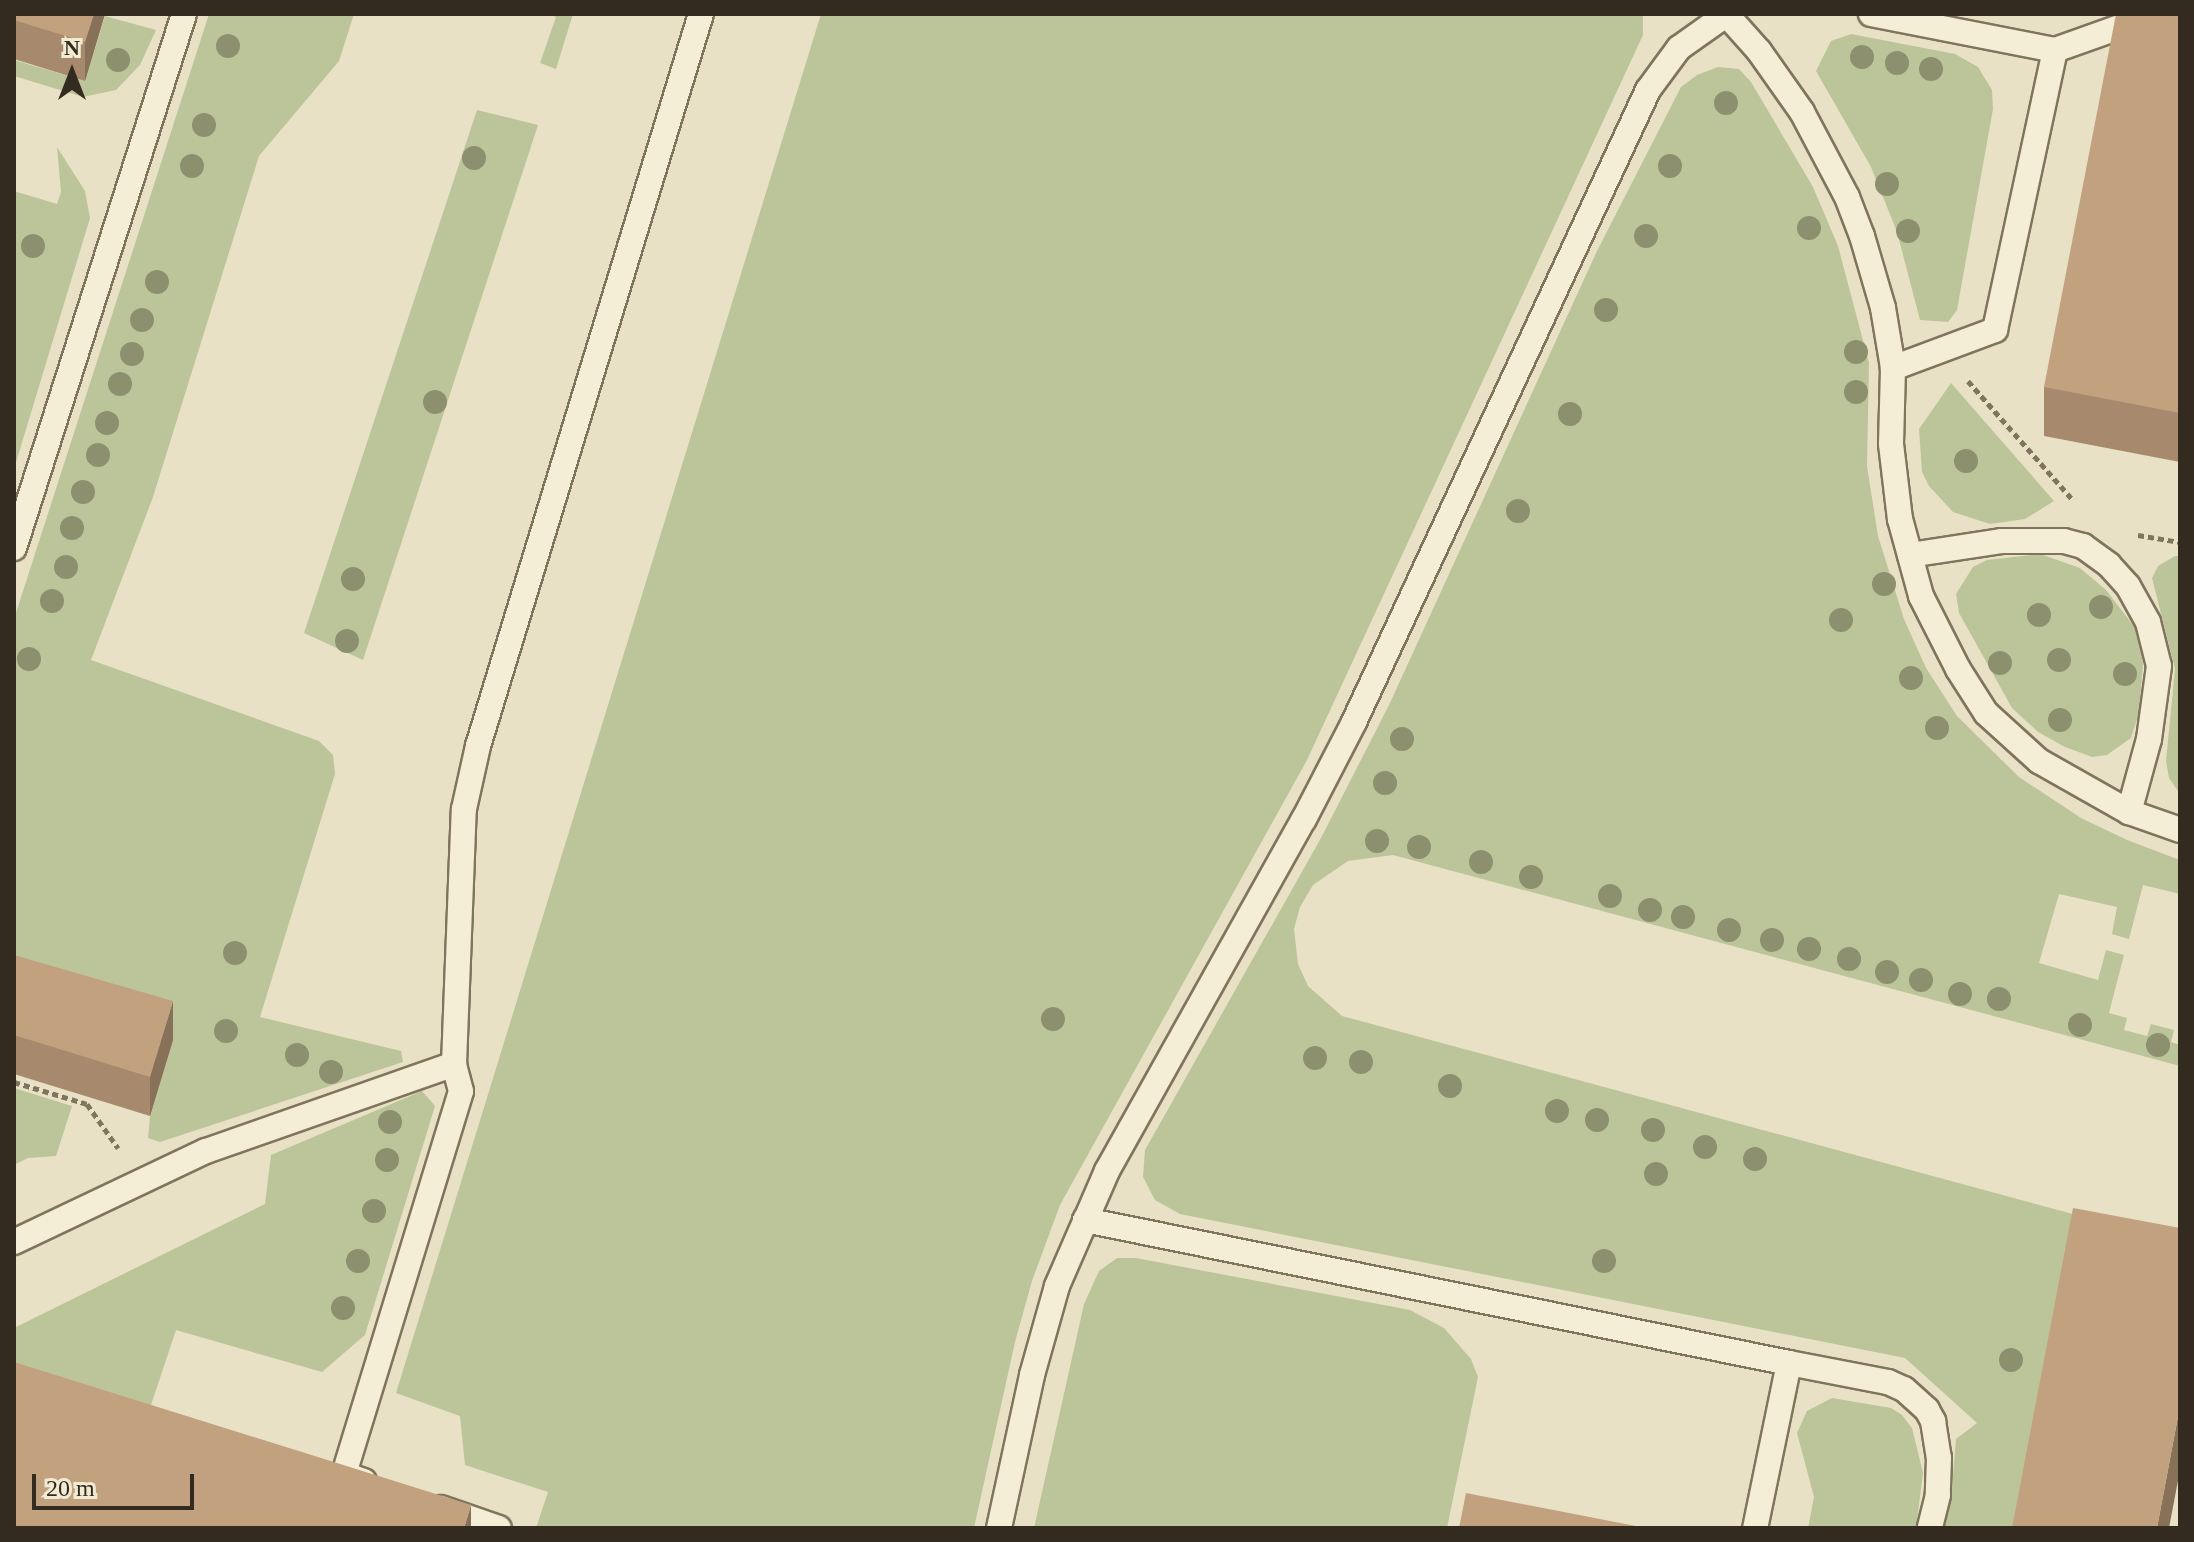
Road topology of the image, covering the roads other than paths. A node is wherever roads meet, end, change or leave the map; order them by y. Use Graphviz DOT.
graph roads {
  1 [pos="184,14"];
  2 [pos="701,14"];
  3 [pos="1726,14"];
  4 [pos="1871,14"];
  5 [pos="2156,14"];
  6 [pos="2055,50"];
  7 [pos="1893,368"];
  8 [pos="14,548"];
  9 [pos="1910,555"];
  10 [pos="2129,812"];
  11 [pos="2180,830"];
  12 [pos="454,1064"];
  13 [pos="1085,1220"];
  14 [pos="14,1242"];
  15 [pos="1789,1363"];
  16 [pos="386,1489"];
  17 [pos="414,1499"];
  18 [pos="499,1528"];
  19 [pos="999,1528"];
  20 [pos="1755,1528"];
  21 [pos="1930,1528"];
  1 -- 8 [label="lane"];
  2 -- 12 [label="lane"];
  3 -- 7 [label="lane"];
  3 -- 13 [label="lane"];
  4 -- 6 [label="lane"];
  5 -- 6 [label="lane"];
  6 -- 7 [label="lane"];
  7 -- 9 [label="lane"];
  9 -- 10 [label="lane"];
  9 -- 10 [label="lane"];
  10 -- 11 [label="lane"];
  12 -- 14 [label="lane"];
  12 -- 16 [label="lane"];
  13 -- 15 [label="lane"];
  13 -- 19 [label="lane"];
  15 -- 20 [label="lane"];
  15 -- 21 [label="lane"];
  17 -- 18 [label="lane"];
}
